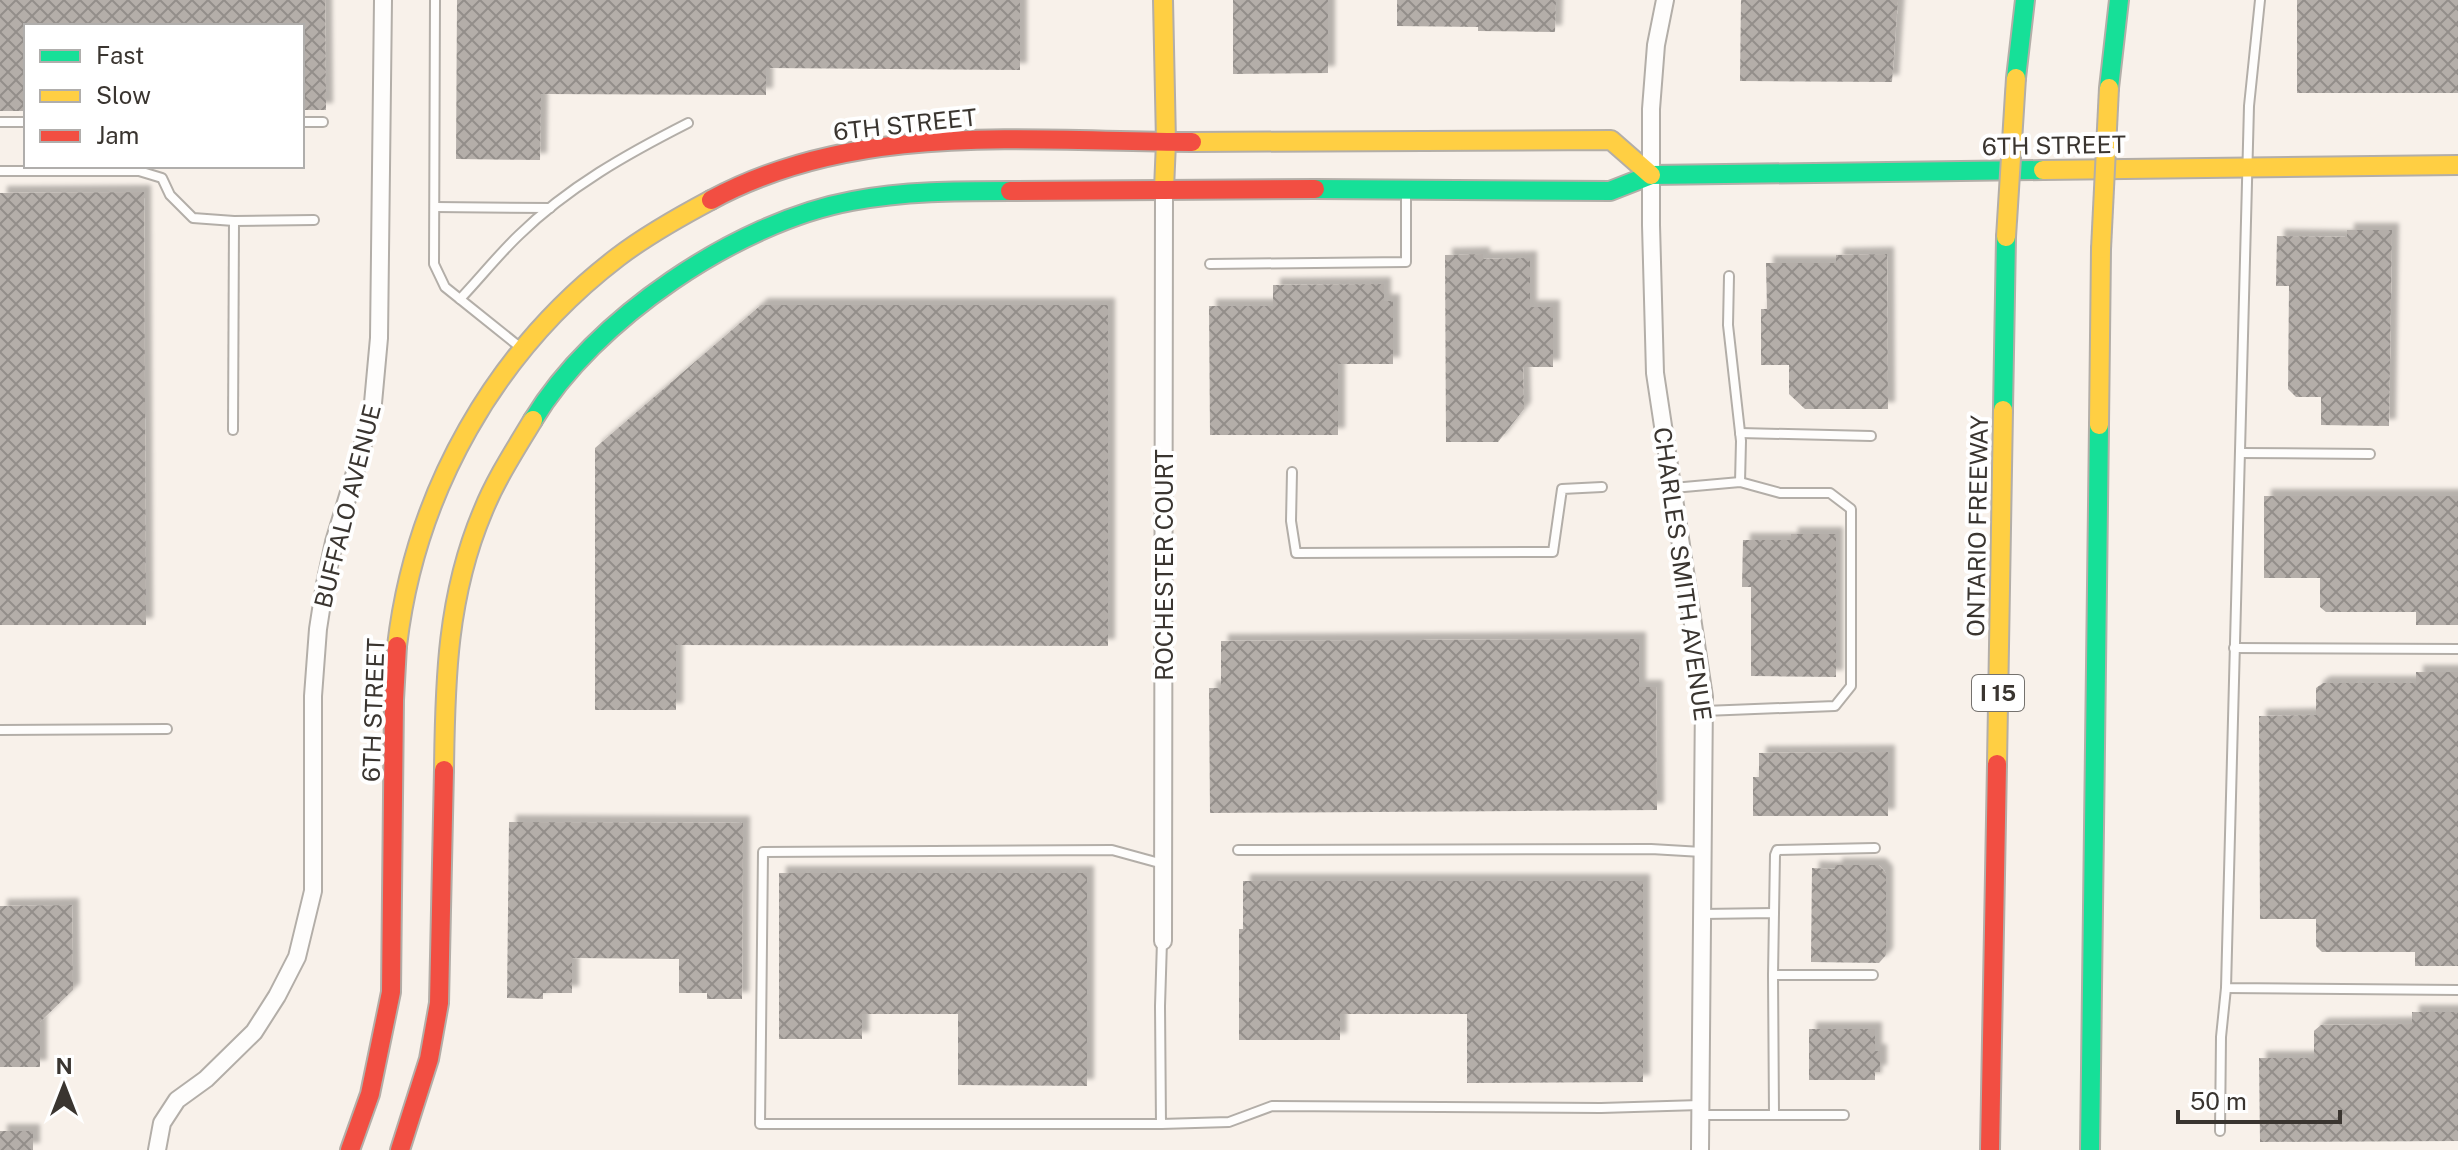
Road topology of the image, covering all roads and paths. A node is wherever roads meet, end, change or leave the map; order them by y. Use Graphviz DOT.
graph roads {
  1 [pos="383,0"];
  2 [pos="435,0"];
  3 [pos="1163,0"];
  4 [pos="1665,0"];
  5 [pos="2025,0"];
  6 [pos="2119,0"];
  7 [pos="2260,0"];
  8 [pos="0,122"];
  9 [pos="24,122"];
  10 [pos="304,122"];
  11 [pos="323,122"];
  12 [pos="688,123"];
  13 [pos="1166,142"];
  14 [pos="2458,165"];
  15 [pos="2248,167"];
  16 [pos="0,171"];
  17 [pos="1651,175"];
  18 [pos="1164,189"];
  19 [pos="1406,189"];
  20 [pos="435,207"];
  21 [pos="550,208"];
  22 [pos="314,220"];
  23 [pos="234,221"];
  24 [pos="1210,264"];
  25 [pos="1729,276"];
  26 [pos="460,299"];
  27 [pos="522,349"];
  28 [pos="233,430"];
  29 [pos="1740,433"];
  30 [pos="1871,436"];
  31 [pos="2240,453"];
  32 [pos="2370,454"];
  33 [pos="1292,472"];
  34 [pos="1740,482"];
  35 [pos="1602,487"];
  36 [pos="1672,488"];
  37 [pos="2234,648"];
  38 [pos="2458,649"];
  39 [pos="1704,711"];
  40 [pos="167,729"];
  41 [pos="0,730"];
  42 [pos="1875,848"];
  43 [pos="1238,850"];
  44 [pos="1703,852"];
  45 [pos="1163,864"];
  46 [pos="1774,913"];
  47 [pos="1702,914"];
  48 [pos="1163,941"];
  49 [pos="1773,975"];
  50 [pos="1873,975"];
  51 [pos="2226,988"];
  52 [pos="2458,990"];
  53 [pos="1700,1110"];
  54 [pos="1774,1114"];
  55 [pos="1844,1115"];
  56 [pos="1161,1124"];
  57 [pos="2220,1131"];
  58 [pos="157,1150"];
  59 [pos="350,1150"];
  60 [pos="400,1150"];
  61 [pos="1700,1150"];
  62 [pos="1990,1150"];
  63 [pos="2090,1150"];
  1 -- 58 [label="street, BUFFALO AVENUE"];
  2 -- 20 [label="lane"];
  3 -- 13 [label="main road"];
  4 -- 17 [label="street, CHARLES SMITH AVENUE"];
  5 -- 62 [label="main road, ONTARIO FREEWAY / I 15, bridge"];
  6 -- 63 [label="main road, bridge"];
  7 -- 15 [label="lane"];
  8 -- 9 [label="lane"];
  10 -- 11 [label="lane"];
  12 -- 21 [label="lane"];
  13 -- 17 [label="main road, 6TH STREET"];
  13 -- 18 [label="main road"];
  13 -- 27 [label="main road, 6TH STREET"];
  14 -- 15 [label="main road, 6TH STREET"];
  15 -- 17 [label="main road, 6TH STREET"];
  15 -- 31 [label="lane"];
  16 -- 23 [label="lane"];
  17 -- 19 [label="main road, 6TH STREET"];
  17 -- 36 [label="street, CHARLES SMITH AVENUE"];
  18 -- 19 [label="main road, 6TH STREET"];
  18 -- 45 [label="street, ROCHESTER COURT"];
  18 -- 60 [label="main road, 6TH STREET"];
  19 -- 24 [label="lane"];
  20 -- 21 [label="lane"];
  20 -- 26 [label="lane"];
  21 -- 26 [label="lane"];
  22 -- 23 [label="lane"];
  23 -- 28 [label="lane"];
  25 -- 29 [label="lane"];
  26 -- 27 [label="lane"];
  27 -- 59 [label="main road, 6TH STREET"];
  29 -- 30 [label="lane"];
  29 -- 34 [label="lane"];
  31 -- 32 [label="lane"];
  31 -- 37 [label="lane"];
  33 -- 35 [label="lane"];
  34 -- 36 [label="lane"];
  34 -- 39 [label="lane"];
  36 -- 39 [label="street, CHARLES SMITH AVENUE"];
  37 -- 38 [label="lane"];
  37 -- 51 [label="lane"];
  39 -- 44 [label="street, CHARLES SMITH AVENUE"];
  40 -- 41 [label="lane"];
  42 -- 46 [label="lane"];
  43 -- 44 [label="lane"];
  44 -- 47 [label="street, CHARLES SMITH AVENUE"];
  45 -- 48 [label="street, ROCHESTER COURT"];
  45 -- 56 [label="lane"];
  46 -- 47 [label="lane"];
  46 -- 49 [label="lane"];
  47 -- 53 [label="street, CHARLES SMITH AVENUE"];
  48 -- 56 [label="lane"];
  49 -- 50 [label="lane"];
  49 -- 54 [label="lane"];
  51 -- 52 [label="lane"];
  51 -- 57 [label="lane"];
  53 -- 54 [label="lane"];
  53 -- 56 [label="lane"];
  53 -- 61 [label="street, CHARLES SMITH AVENUE"];
  54 -- 55 [label="lane"];
}
